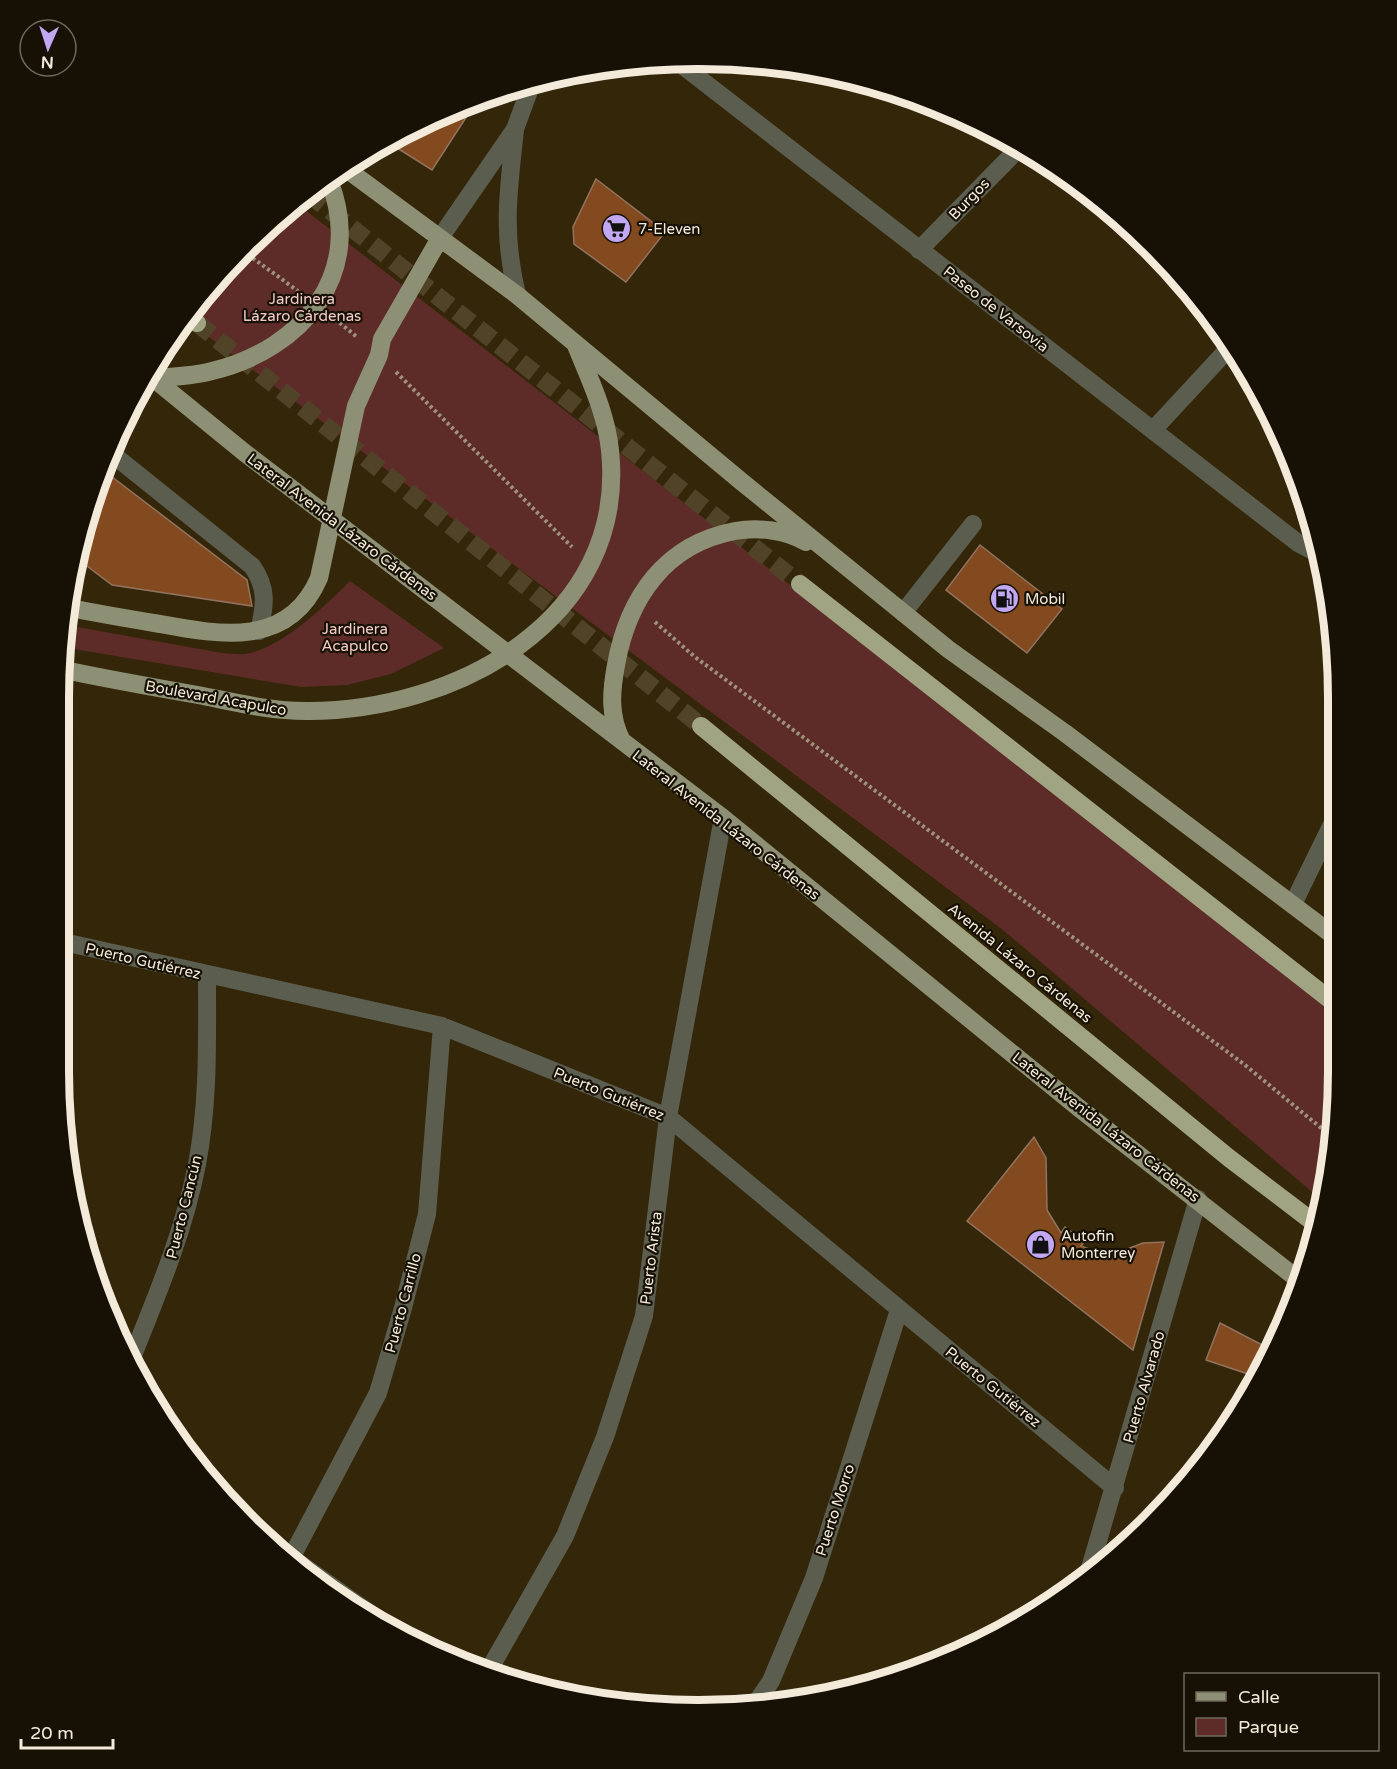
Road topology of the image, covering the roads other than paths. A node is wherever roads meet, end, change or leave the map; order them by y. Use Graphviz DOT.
graph roads {
  1 [pos="687,69"];
  2 [pos="529,92"];
  3 [pos="515,129"];
  4 [pos="1014,153"];
  5 [pos="352,173"];
  6 [pos="331,188"];
  7 [pos="440,238"];
  8 [pos="919,250"];
  9 [pos="517,295"];
  10 [pos="574,341"];
  11 [pos="1224,353"];
  12 [pos="158,376"];
  13 [pos="155,380"];
  14 [pos="1153,430"];
  15 [pos="117,458"];
  16 [pos="333,518"];
  17 [pos="973,524"];
  18 [pos="1310,549"];
  19 [pos="831,556"];
  20 [pos="800,584"];
  21 [pos="75,609"];
  22 [pos="903,613"];
  23 [pos="259,631"];
  24 [pos="507,653"];
  25 [pos="70,671"];
  26 [pos="701,726"];
  27 [pos="624,745"];
  28 [pos="723,818"];
  29 [pos="1328,832"];
  30 [pos="1293,904"];
  31 [pos="1328,931"];
  32 [pos="69,943"];
  33 [pos="207,975"];
  34 [pos="1328,998"];
  35 [pos="442,1026"];
  36 [pos="668,1117"];
  37 [pos="1198,1199"];
  38 [pos="1310,1220"];
  39 [pos="1294,1276"];
  40 [pos="899,1310"];
  41 [pos="135,1350"];
  42 [pos="1115,1488"];
  43 [pos="294,1553"];
  44 [pos="1092,1562"];
  45 [pos="492,1665"];
  46 [pos="760,1697"];
  1 -- 8 [label="street, Paseo de Varsovia"];
  2 -- 3 [label="street"];
  3 -- 7 [label="street"];
  3 -- 9 [label="street"];
  4 -- 8 [label="street, Burgos"];
  5 -- 7 [label="main road"];
  6 -- 12 [label="main road"];
  7 -- 9 [label="main road"];
  7 -- 16 [label="main road"];
  8 -- 14 [label="street, Paseo de Varsovia"];
  9 -- 10 [label="main road"];
  10 -- 19 [label="main road"];
  10 -- 24 [label="main road, Boulevard Acapulco"];
  11 -- 14 [label="street"];
  13 -- 16 [label="main road, Lateral Avenida Lázaro Cárdenas"];
  14 -- 18 [label="street, Paseo de Varsovia"];
  15 -- 23 [label="street"];
  16 -- 23 [label="main road"];
  16 -- 24 [label="main road, Lateral Avenida Lázaro Cárdenas"];
  17 -- 22 [label="street"];
  19 -- 22 [label="main road"];
  19 -- 27 [label="main road"];
  20 -- 34 [label="highway"];
  21 -- 23 [label="main road"];
  22 -- 30 [label="main road"];
  24 -- 25 [label="main road, Boulevard Acapulco"];
  24 -- 27 [label="main road, Lateral Avenida Lázaro Cárdenas"];
  26 -- 38 [label="highway, Avenida Lázaro Cárdenas"];
  27 -- 28 [label="main road, Lateral Avenida Lázaro Cárdenas"];
  28 -- 36 [label="street, Puerto Arista"];
  28 -- 37 [label="main road, Lateral Avenida Lázaro Cárdenas"];
  29 -- 30 [label="street"];
  30 -- 31 [label="main road"];
  32 -- 33 [label="street, Puerto Gutiérrez"];
  33 -- 35 [label="street, Puerto Gutiérrez"];
  33 -- 41 [label="street, Puerto Cancún"];
  35 -- 36 [label="street, Puerto Gutiérrez"];
  35 -- 43 [label="street, Puerto Carrillo"];
  36 -- 40 [label="street, Puerto Gutiérrez"];
  36 -- 45 [label="street, Puerto Arista"];
  37 -- 39 [label="main road, Lateral Avenida Lázaro Cárdenas"];
  37 -- 42 [label="street, Puerto Alvarado"];
  40 -- 42 [label="street, Puerto Gutiérrez"];
  40 -- 46 [label="street, Puerto Morro"];
  42 -- 44 [label="street, Puerto Alvarado"];
}
